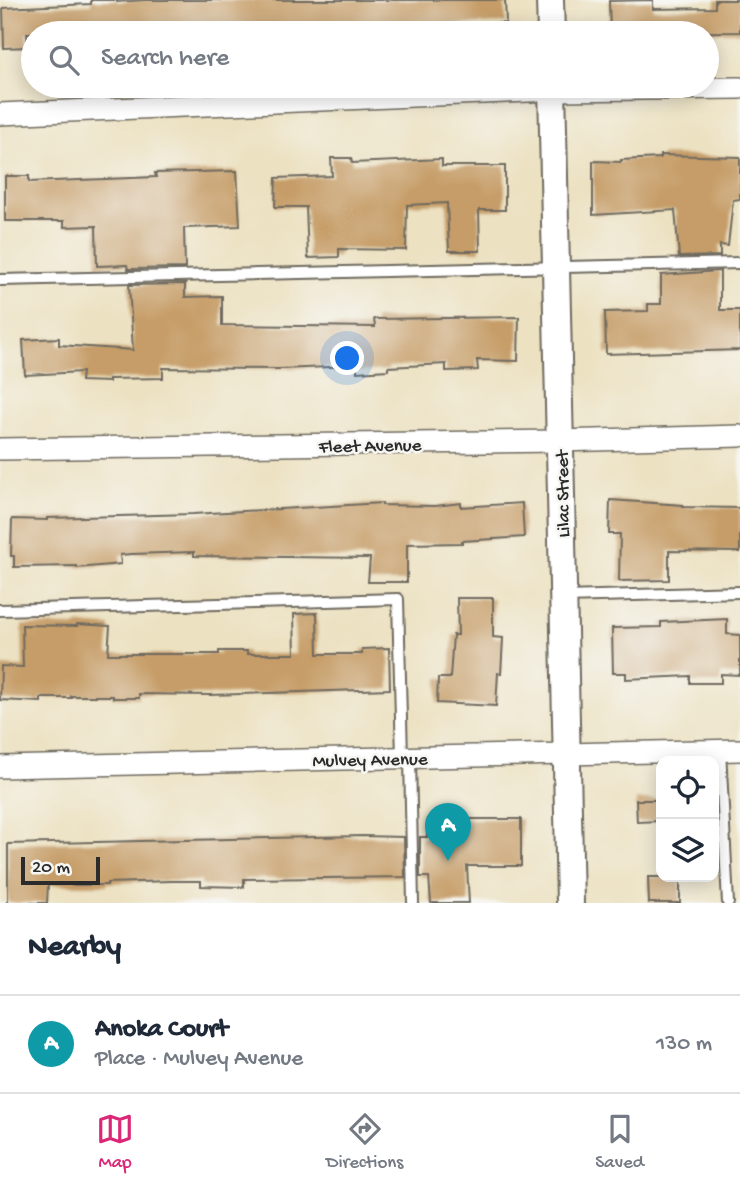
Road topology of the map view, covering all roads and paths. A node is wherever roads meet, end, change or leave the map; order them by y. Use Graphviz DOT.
graph roads {
  1 [pos="550,0"];
  2 [pos="551,21"];
  3 [pos="719,88"];
  4 [pos="740,88"];
  5 [pos="340,98"];
  6 [pos="552,98"];
  7 [pos="0,114"];
  8 [pos="740,263"];
  9 [pos="556,267"];
  10 [pos="0,280"];
  11 [pos="740,436"];
  12 [pos="559,441"];
  13 [pos="0,449"];
  14 [pos="740,593"];
  15 [pos="563,597"];
  16 [pos="0,610"];
  17 [pos="730,750"];
  18 [pos="567,754"];
  19 [pos="406,758"];
  20 [pos="0,767"];
  21 [pos="413,903"];
  22 [pos="570,903"];
  23 [pos="728,903"];
  1 -- 2 [label="street"];
  3 -- 4 [label="street"];
  5 -- 7 [label="street"];
  6 -- 9 [label="street, Lilac Street"];
  8 -- 9 [label="lane"];
  9 -- 10 [label="lane"];
  9 -- 12 [label="street, Lilac Street"];
  11 -- 12 [label="street, Fleet Avenue"];
  12 -- 13 [label="street, Fleet Avenue"];
  12 -- 15 [label="street, Lilac Street"];
  14 -- 15 [label="lane"];
  15 -- 18 [label="street, Lilac Street"];
  16 -- 19 [label="lane"];
  17 -- 18 [label="street, Mulvey Avenue"];
  17 -- 23 [label="lane"];
  18 -- 19 [label="street, Mulvey Avenue"];
  18 -- 22 [label="street, Lilac Street"];
  19 -- 20 [label="street, Mulvey Avenue"];
  19 -- 21 [label="lane"];
}
